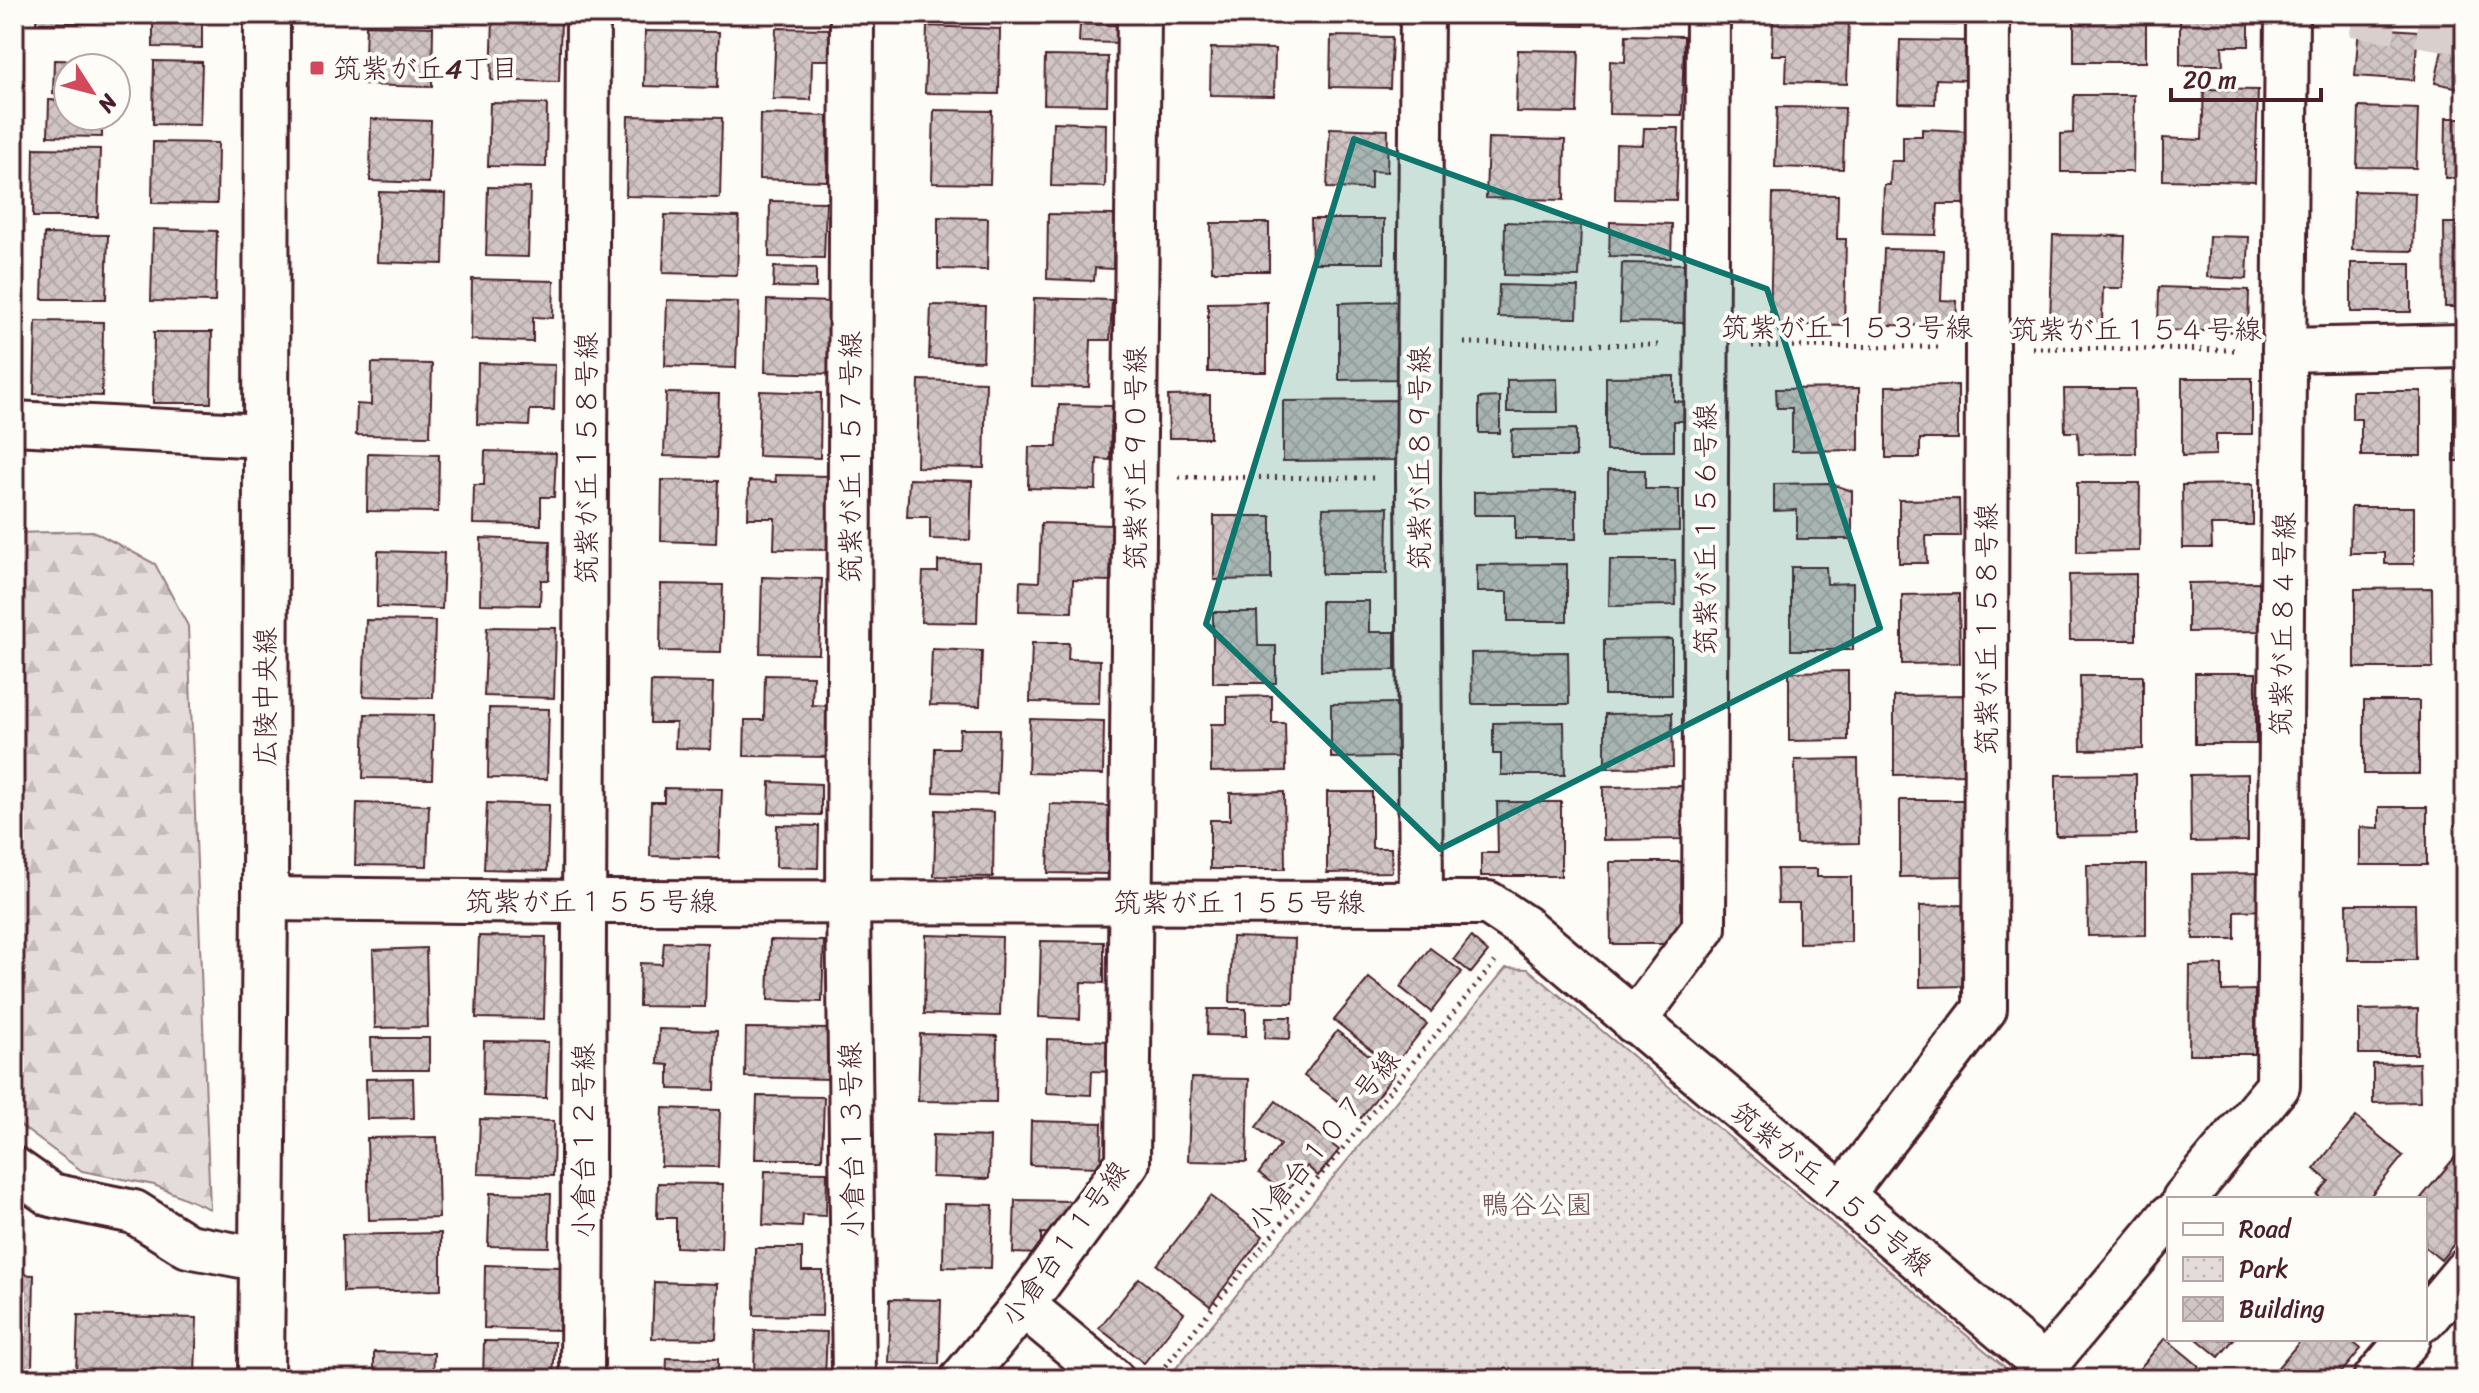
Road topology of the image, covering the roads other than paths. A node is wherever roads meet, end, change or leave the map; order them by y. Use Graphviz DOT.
graph roads {
  1 [pos="267,14"];
  2 [pos="588,14"];
  3 [pos="852,14"];
  4 [pos="1139,14"];
  5 [pos="1422,14"];
  6 [pos="1708,14"];
  7 [pos="1988,14"];
  8 [pos="2287,14"];
  9 [pos="2465,346"];
  10 [pos="2284,350"];
  11 [pos="14,423"];
  12 [pos="265,436"];
  13 [pos="265,899"];
  14 [pos="848,901"];
  15 [pos="1421,901"];
  16 [pos="584,902"];
  17 [pos="1133,902"];
  18 [pos="1634,1022"];
  19 [pos="14,1169"];
  20 [pos="1842,1195"];
  21 [pos="2186,1197"];
  22 [pos="2167,1219"];
  23 [pos="263,1260"];
  24 [pos="2465,1271"];
  25 [pos="1023,1305"];
  26 [pos="2427,1317"];
  27 [pos="2407,1341"];
  28 [pos="261,1379"];
  29 [pos="582,1379"];
  30 [pos="854,1379"];
  31 [pos="962,1379"];
  32 [pos="1112,1379"];
  33 [pos="2375,1379"];
  1 -- 12 [label="street, 広陵中央線"];
  2 -- 16 [label="street, 筑紫が丘１５８号線"];
  3 -- 14 [label="street, 筑紫が丘１５７号線"];
  4 -- 17 [label="street, 筑紫が丘９０号線"];
  5 -- 15 [label="street, 筑紫が丘８９号線"];
  6 -- 18 [label="street, 筑紫が丘１５６号線"];
  7 -- 20 [label="street, 筑紫が丘１５８号線"];
  8 -- 10 [label="street, 筑紫が丘８４号線"];
  9 -- 10 [label="street"];
  10 -- 21 [label="street, 筑紫が丘８４号線"];
  11 -- 12 [label="street"];
  12 -- 13 [label="street, 広陵中央線"];
  13 -- 16 [label="street, 筑紫が丘１５５号線"];
  13 -- 23 [label="street, 広陵中央線"];
  14 -- 16 [label="street, 筑紫が丘１５５号線"];
  14 -- 17 [label="street, 筑紫が丘１５５号線"];
  14 -- 30 [label="street, 小倉台１３号線"];
  15 -- 17 [label="street, 筑紫が丘１５５号線"];
  15 -- 18 [label="street, 筑紫が丘１５５号線"];
  16 -- 29 [label="street, 小倉台１２号線"];
  17 -- 25 [label="street, 小倉台１１号線"];
  18 -- 20 [label="street, 筑紫が丘１５５号線"];
  19 -- 23 [label="street"];
  20 -- 22 [label="street, 筑紫が丘１５５号線"];
  23 -- 28 [label="street, 広陵中央線"];
  24 -- 26 [label="street"];
  25 -- 31 [label="street, 小倉台１１号線"];
  25 -- 32 [label="street"];
  27 -- 33 [label="street"];
}
